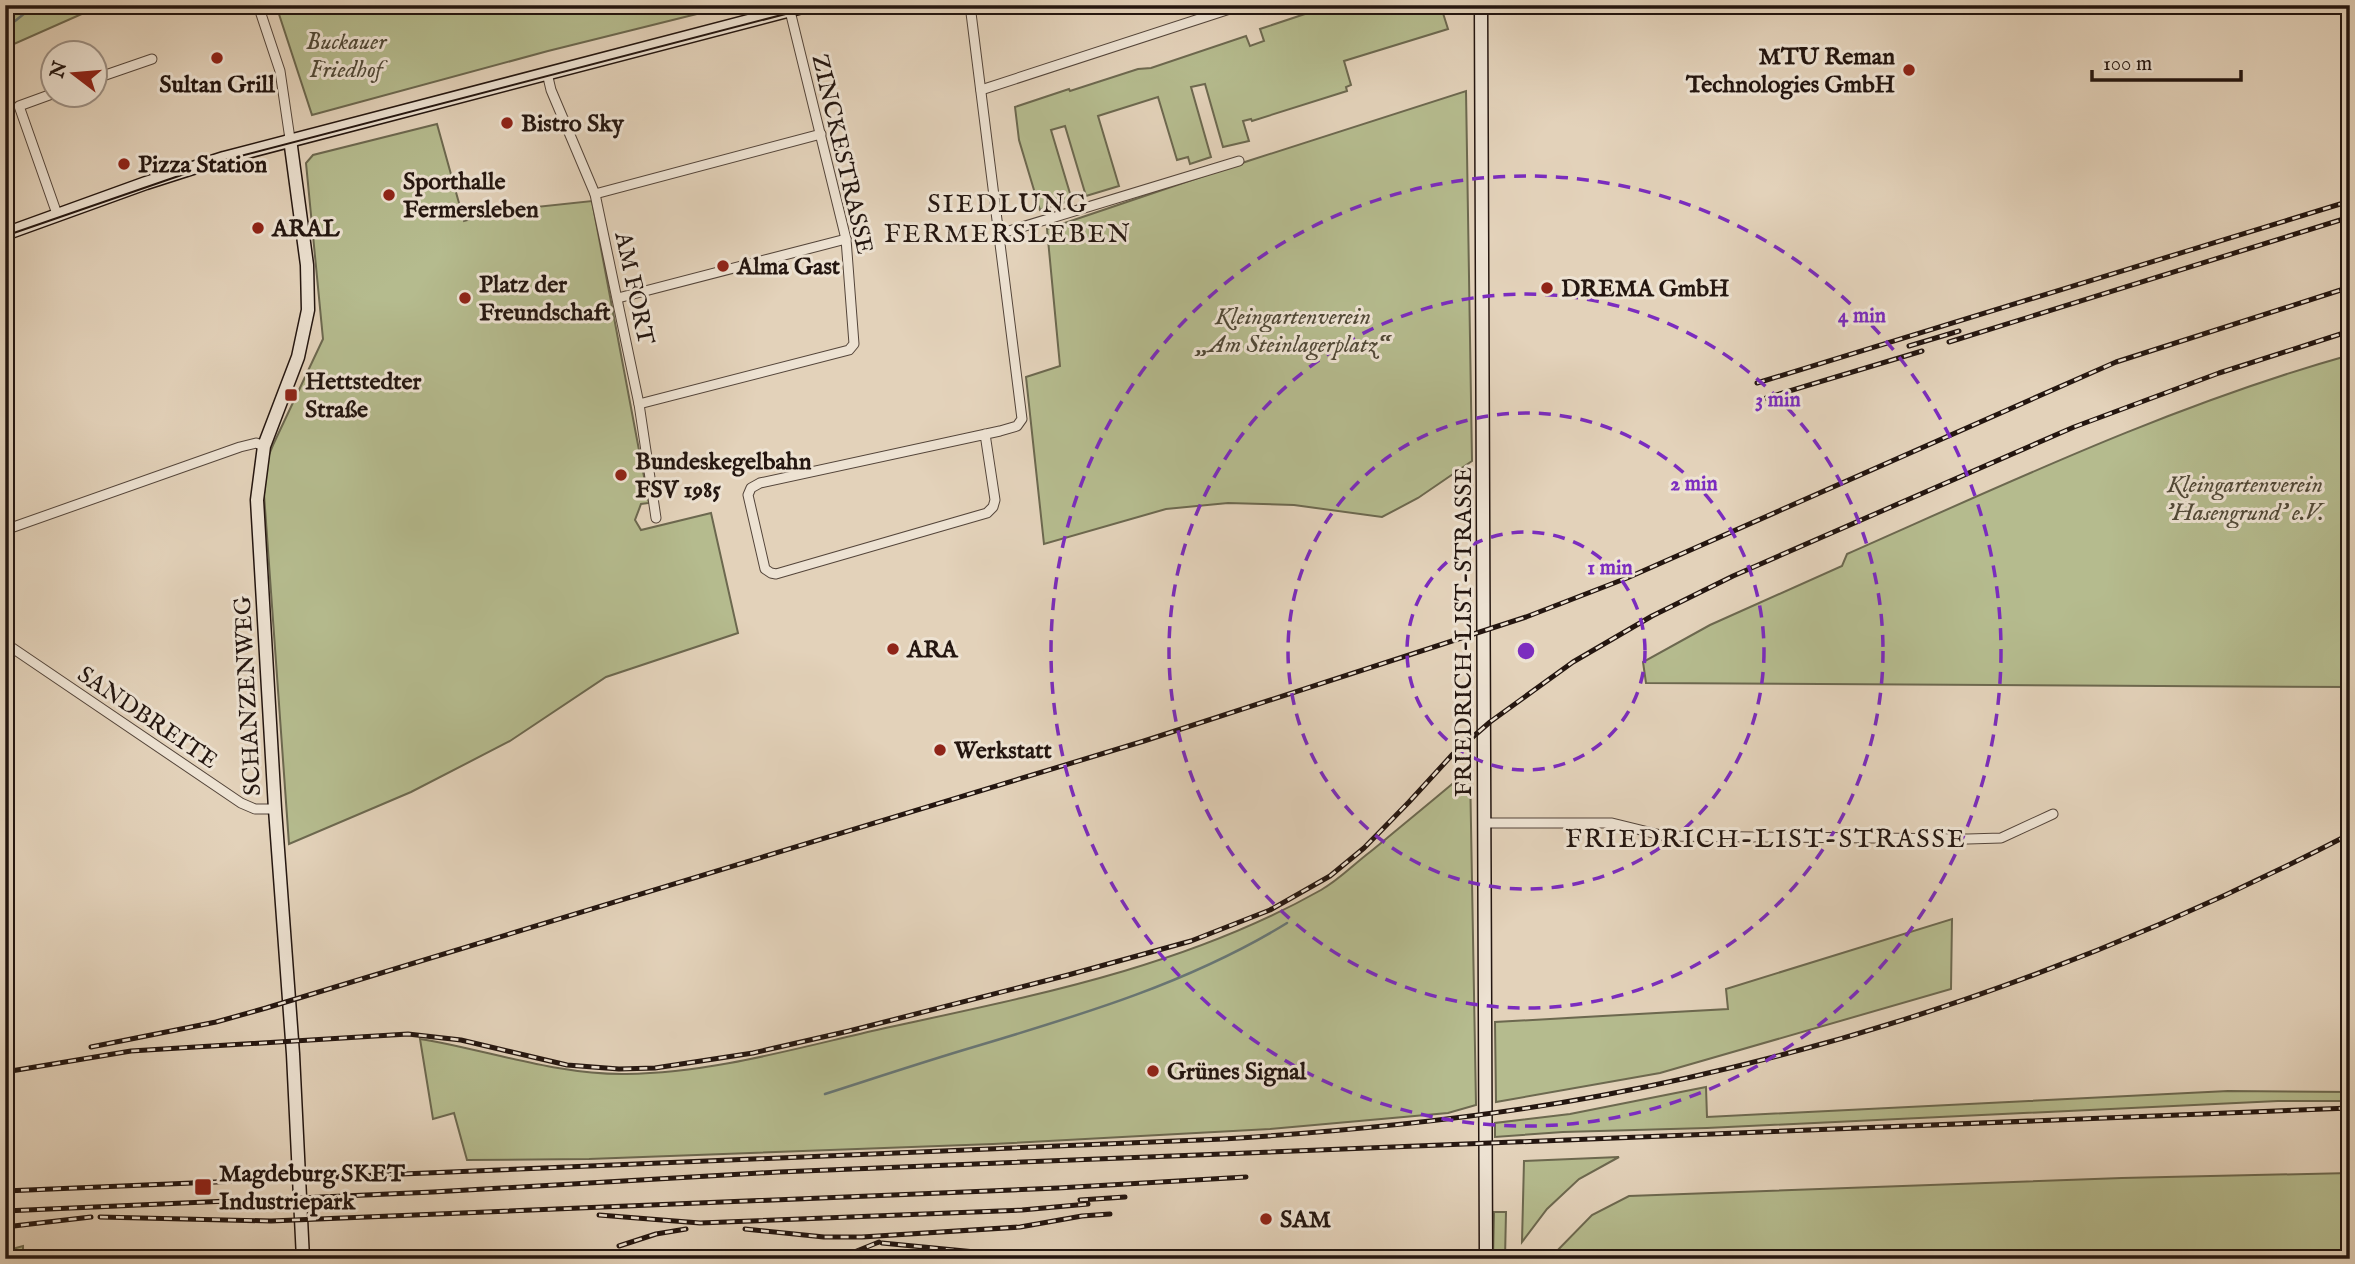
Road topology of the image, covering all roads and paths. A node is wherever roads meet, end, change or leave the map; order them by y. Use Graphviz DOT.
graph roads {
  1 [pos="258,5"];
  2 [pos="810,5"];
  3 [pos="970,5"];
  4 [pos="1242,5"];
  5 [pos="1481,5"];
  6 [pos="790,11"];
  7 [pos="152,59"];
  8 [pos="547,73"];
  9 [pos="108,74"];
  10 [pos="981,90"];
  11 [pos="38,99"];
  12 [pos="821,134"];
  13 [pos="290,139"];
  14 [pos="1239,160"];
  15 [pos="595,194"];
  16 [pos="57,214"];
  17 [pos="5,234"];
  18 [pos="999,234"];
  19 [pos="846,239"];
  20 [pos="618,298"];
  21 [pos="639,404"];
  22 [pos="985,434"];
  23 [pos="264,446"];
  24 [pos="656,518"];
  25 [pos="5,530"];
  26 [pos="5,643"];
  27 [pos="275,808"];
  28 [pos="2053,814"];
  29 [pos="1485,823"];
  30 [pos="303,1259"];
  31 [pos="1486,1259"];
  1 -- 13 [label="street"];
  2 -- 6 [label="main road"];
  3 -- 10 [label="street"];
  4 -- 10 [label="street"];
  5 -- 29 [label="main road, FRIEDRICH-LIST-STRASSE"];
  6 -- 8 [label="main road"];
  6 -- 12 [label="street, ZINCKESTRASSE"];
  7 -- 9 [label="street"];
  8 -- 13 [label="main road"];
  8 -- 15 [label="street, AM FORT"];
  10 -- 18 [label="street"];
  11 -- 16 [label="street"];
  12 -- 15 [label="street"];
  12 -- 19 [label="street, ZINCKESTRASSE"];
  13 -- 16 [label="main road"];
  13 -- 23 [label="main road, SCHANZENWEG"];
  14 -- 18 [label="street"];
  15 -- 20 [label="street, AM FORT"];
  16 -- 17 [label="main road"];
  18 -- 22 [label="street"];
  19 -- 20 [label="street"];
  19 -- 21 [label="street, ZINCKESTRASSE"];
  20 -- 21 [label="street, AM FORT"];
  21 -- 24 [label="street, AM FORT"];
  22 -- 22 [label="street"];
  23 -- 25 [label="street"];
  23 -- 27 [label="main road, SCHANZENWEG"];
  26 -- 27 [label="street, SANDBREITE"];
  27 -- 30 [label="main road, SCHANZENWEG"];
  28 -- 29 [label="street"];
  29 -- 31 [label="main road, FRIEDRICH-LIST-STRASSE"];
}
